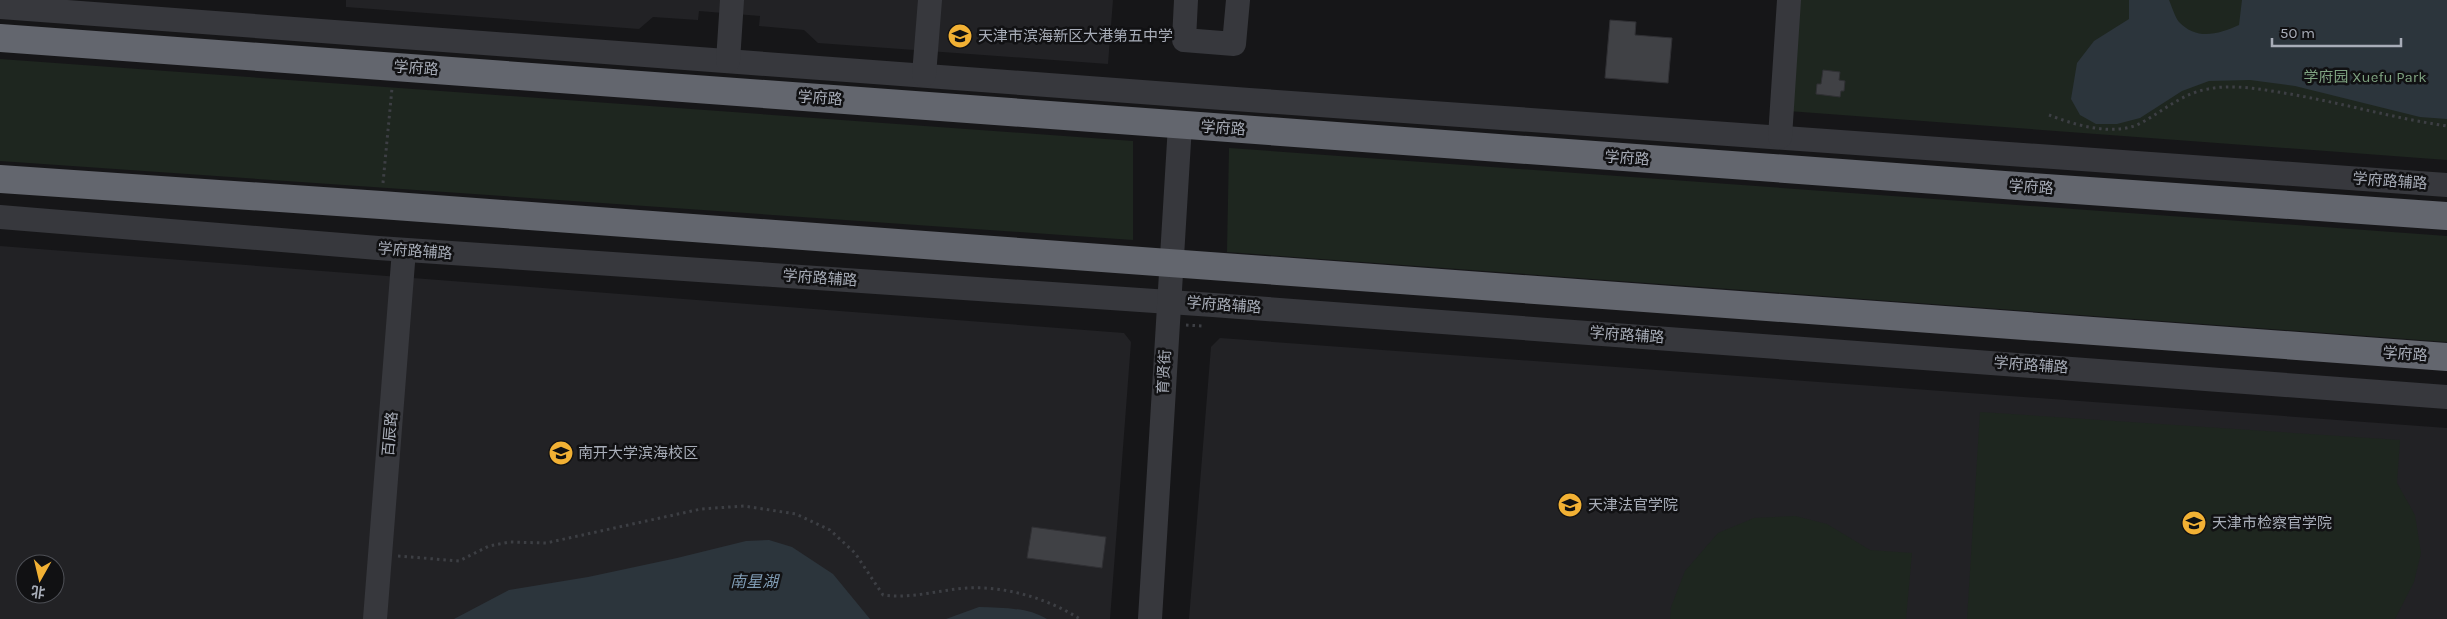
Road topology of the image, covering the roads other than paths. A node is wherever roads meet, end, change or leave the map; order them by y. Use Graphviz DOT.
graph roads {
  1 [pos="732,0"];
  2 [pos="930,0"];
  3 [pos="1186,0"];
  4 [pos="1238,0"];
  5 [pos="1789,0"];
  6 [pos="0,7"];
  7 [pos="0,38"];
  8 [pos="728,61"];
  9 [pos="924,75"];
  10 [pos="1180,125"];
  11 [pos="1780,137"];
  12 [pos="0,179"];
  13 [pos="2447,185"];
  14 [pos="2447,216"];
  15 [pos="0,217"];
  16 [pos="404,250"];
  17 [pos="1171,262"];
  18 [pos="1169,302"];
  19 [pos="2447,357"];
  20 [pos="2447,396"];
  21 [pos="375,619"];
  22 [pos="1150,619"];
  1 -- 8 [label="street"];
  2 -- 9 [label="street"];
  3 -- 4 [label="street"];
  5 -- 11 [label="street"];
  6 -- 8 [label="street, 学府路辅路"];
  7 -- 10 [label="highway, 学府路"];
  8 -- 9 [label="street, 学府路辅路"];
  9 -- 11 [label="street, 学府路辅路"];
  10 -- 14 [label="highway, 学府路"];
  10 -- 17 [label="street, 育贤街"];
  11 -- 13 [label="street, 学府路辅路"];
  12 -- 17 [label="highway, 学府路"];
  15 -- 16 [label="street, 学府路辅路"];
  16 -- 18 [label="street, 学府路辅路"];
  16 -- 21 [label="street, 百辰路"];
  17 -- 18 [label="street, 育贤街"];
  17 -- 19 [label="highway, 学府路"];
  18 -- 20 [label="street, 学府路辅路"];
  18 -- 22 [label="street, 育贤街"];
}
